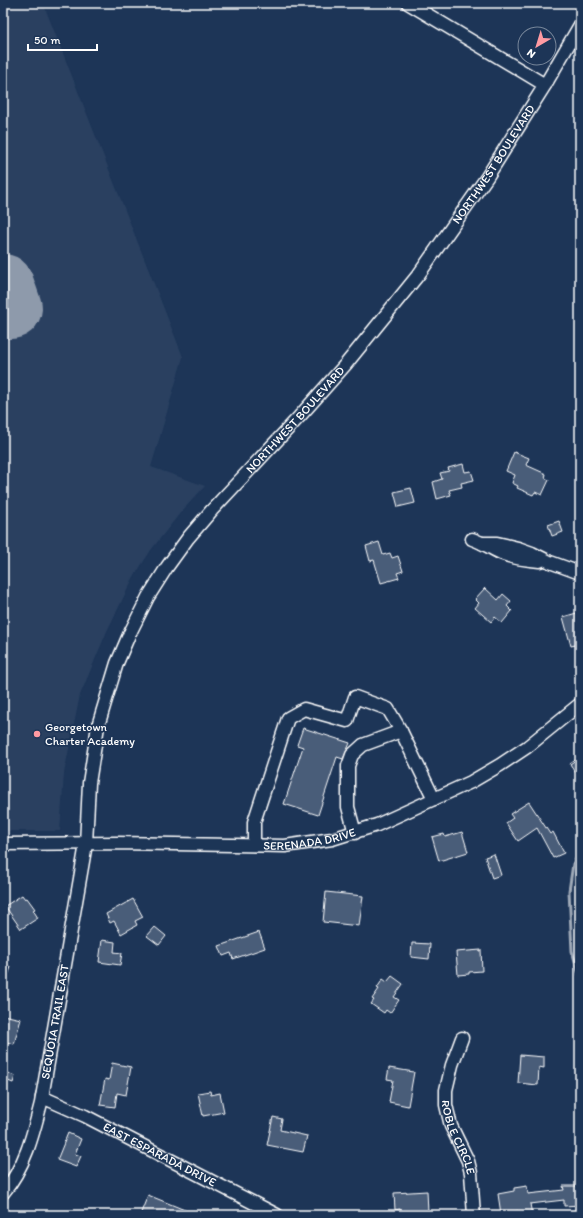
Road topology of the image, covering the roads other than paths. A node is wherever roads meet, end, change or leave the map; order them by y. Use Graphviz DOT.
graph roads {
  1 [pos="408,3"];
  2 [pos="580,26"];
  3 [pos="545,85"];
  4 [pos="477,541"];
  5 [pos="580,573"];
  6 [pos="580,704"];
  7 [pos="401,731"];
  8 [pos="434,799"];
  9 [pos="355,833"];
  10 [pos="3,844"];
  11 [pos="86,844"];
  12 [pos="254,845"];
  13 [pos="462,1038"];
  14 [pos="42,1097"];
  15 [pos="3,1193"];
  16 [pos="277,1215"];
  17 [pos="474,1215"];
  1 -- 3 [label="street"];
  2 -- 3 [label="street, NORTHWEST BOULEVARD"];
  3 -- 11 [label="street, NORTHWEST BOULEVARD"];
  4 -- 5 [label="street"];
  6 -- 8 [label="street, SERENADA DRIVE"];
  7 -- 8 [label="street"];
  7 -- 9 [label="street"];
  7 -- 12 [label="street"];
  8 -- 9 [label="street, SERENADA DRIVE"];
  9 -- 12 [label="street, SERENADA DRIVE"];
  10 -- 11 [label="street, SERENADA DRIVE"];
  11 -- 12 [label="street, SERENADA DRIVE"];
  11 -- 14 [label="street, SEQUOIA TRAIL EAST"];
  13 -- 17 [label="street, ROBLE CIRCLE"];
  14 -- 15 [label="street, SEQUOIA TRAIL EAST"];
  14 -- 16 [label="street, EAST ESPARADA DRIVE"];
}
